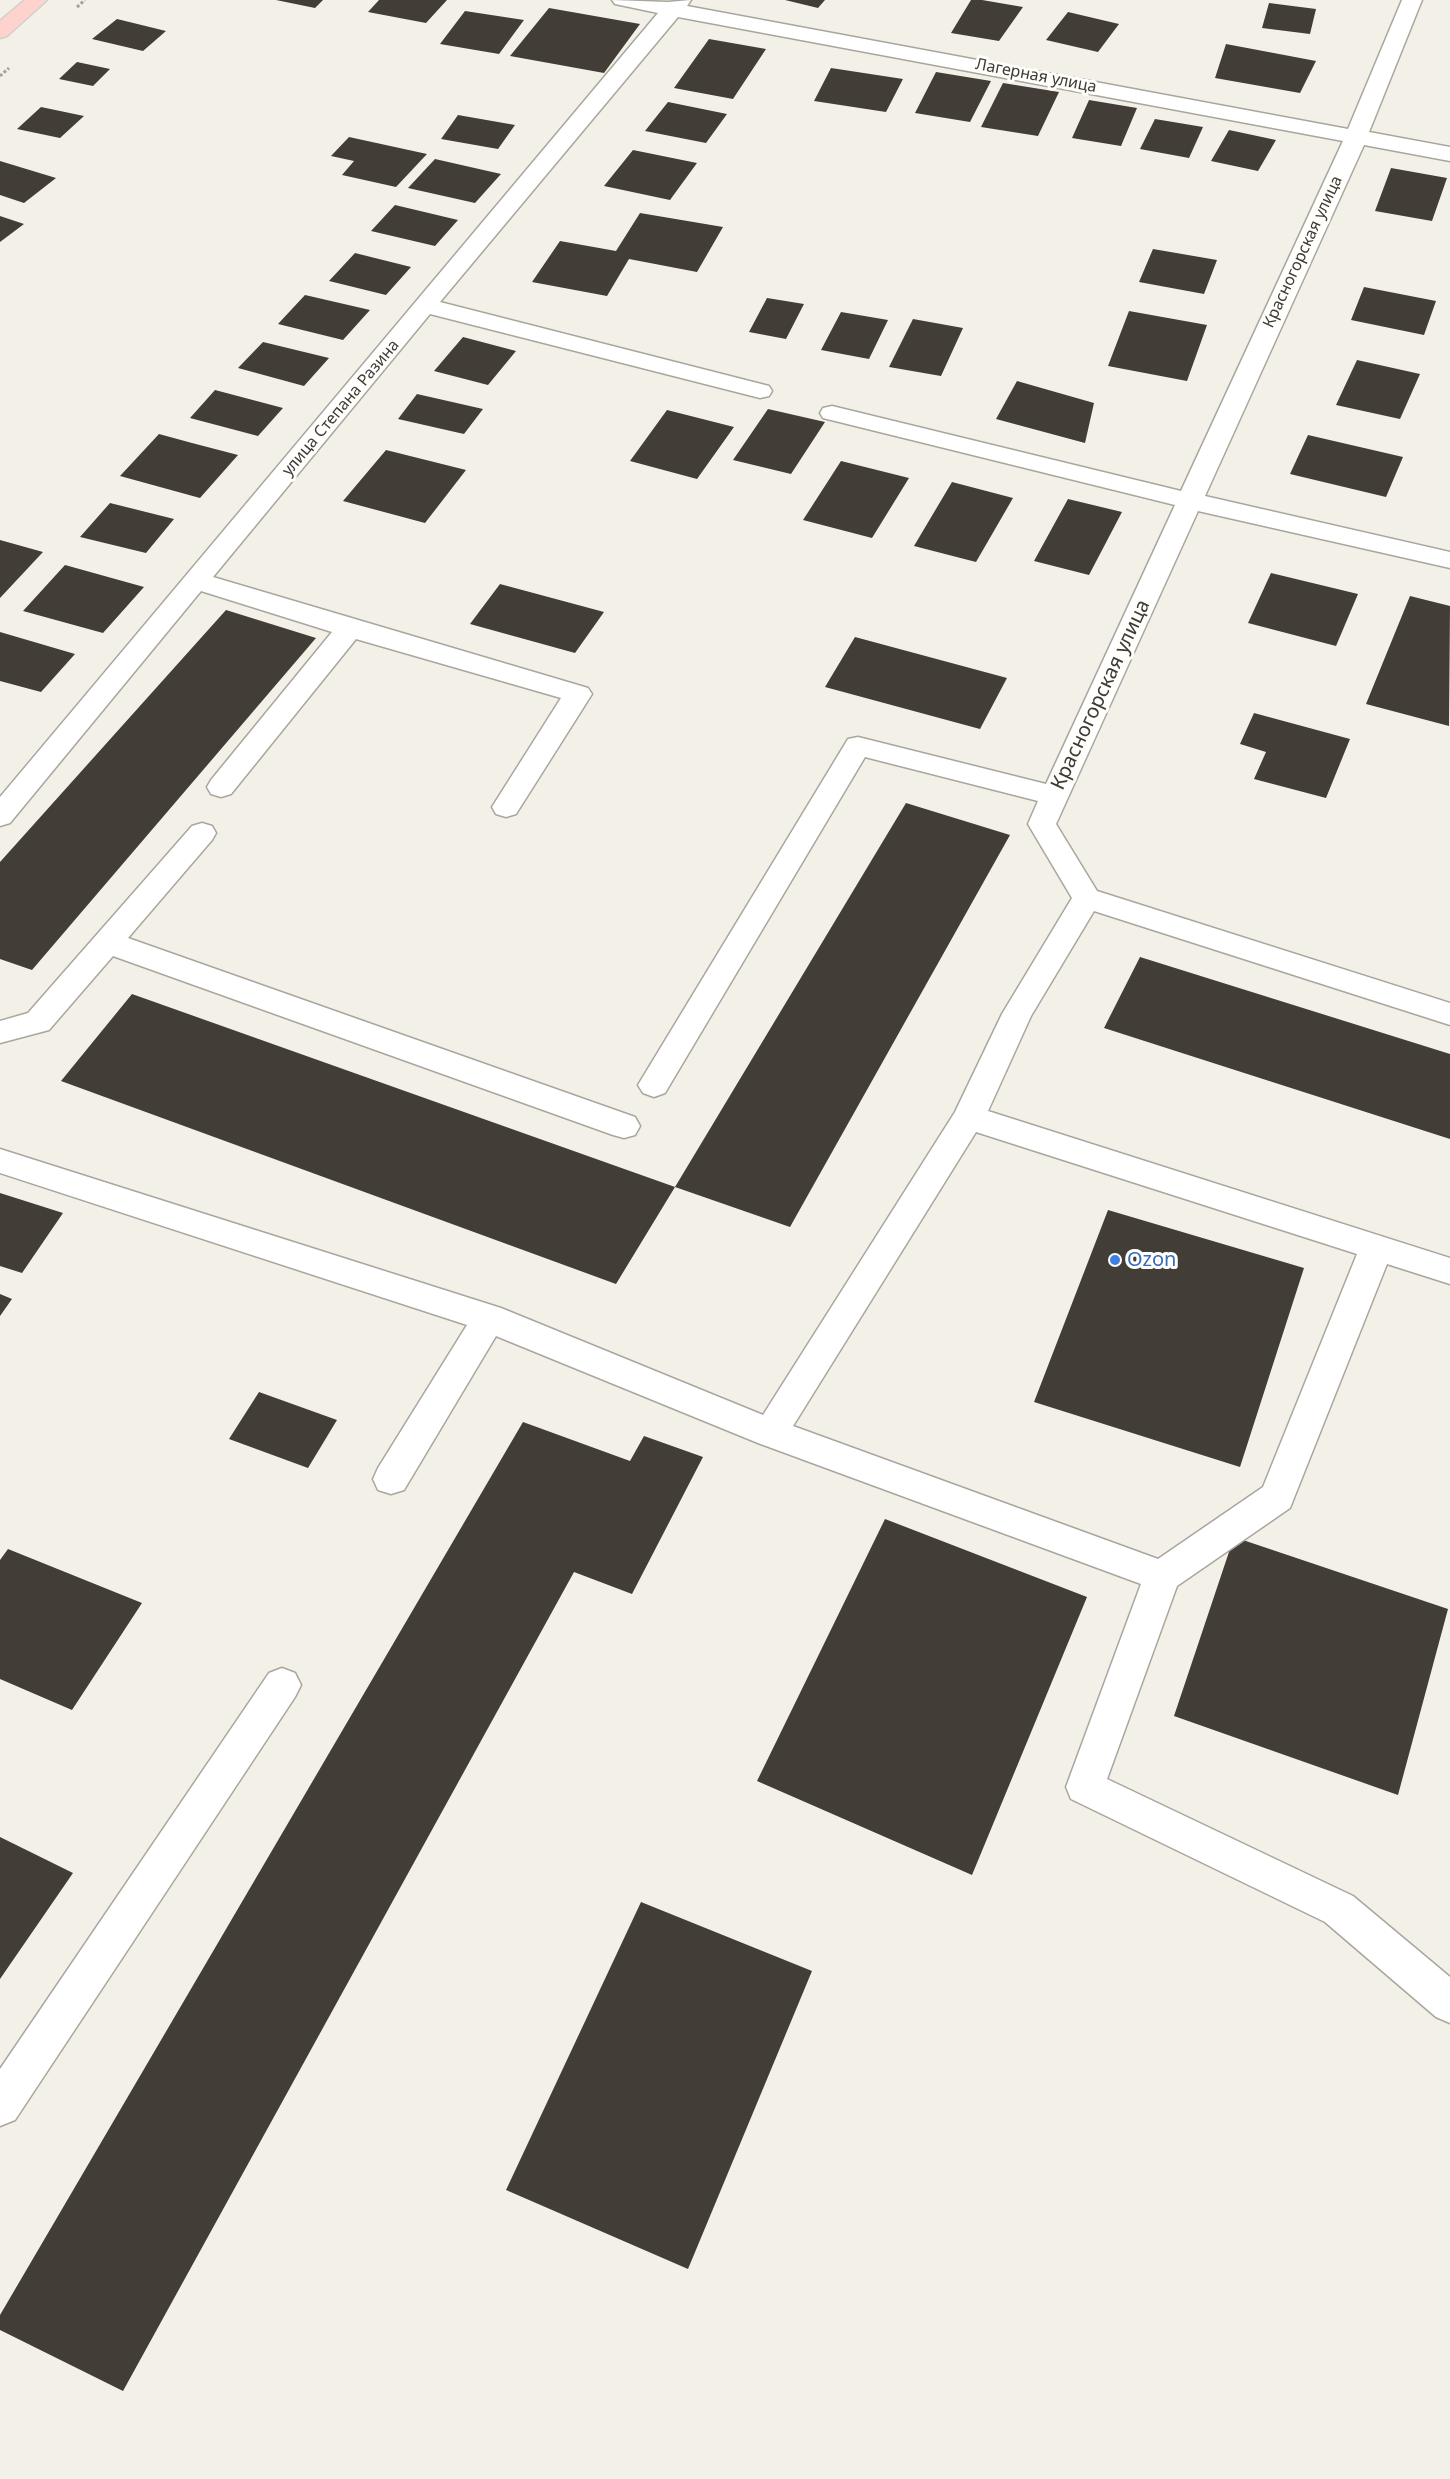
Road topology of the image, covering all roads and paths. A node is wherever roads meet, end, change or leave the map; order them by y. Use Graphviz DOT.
graph roads {
  1 [pos="37,0"];
  2 [pos="622,0"];
  3 [pos="1412,0"];
  4 [pos="677,5"];
  5 [pos="0,32"];
  6 [pos="1356,137"];
  7 [pos="1450,154"];
  8 [pos="426,306"];
  9 [pos="760,391"];
  10 [pos="832,413"];
  11 [pos="1190,501"];
  12 [pos="1450,560"];
  13 [pos="197,581"];
  14 [pos="350,628"];
  15 [pos="221,787"];
  16 [pos="1055,796"];
  17 [pos="506,807"];
  18 [pos="0,816"];
  19 [pos="202,832"];
  20 [pos="1087,898"];
  21 [pos="107,942"];
  22 [pos="1450,1014"];
  23 [pos="0,1032"];
  24 [pos="654,1085"];
  25 [pos="969,1117"];
  26 [pos="624,1126"];
  27 [pos="0,1161"];
  28 [pos="1377,1247"];
  29 [pos="1450,1271"];
  30 [pos="489,1318"];
  31 [pos="770,1433"];
  32 [pos="391,1479"];
  33 [pos="1162,1576"];
  34 [pos="282,1685"];
  35 [pos="1450,2003"];
  36 [pos="0,2105"];
  1 -- 5 [label="main road"];
  2 -- 4 [label="street, Лагерная улица"];
  3 -- 6 [label="street, Красногорская улица"];
  4 -- 6 [label="street, Лагерная улица"];
  4 -- 8 [label="street, улица Степана Разина"];
  6 -- 7 [label="street, Лагерная улица"];
  6 -- 11 [label="street, Красногорская улица"];
  8 -- 9 [label="street"];
  8 -- 13 [label="street, улица Степана Разина"];
  10 -- 11 [label="street"];
  11 -- 12 [label="street"];
  11 -- 16 [label="street, Красногорская улица"];
  13 -- 14 [label="street"];
  13 -- 18 [label="street, улица Степана Разина"];
  14 -- 15 [label="street"];
  14 -- 17 [label="street"];
  16 -- 20 [label="street, Красногорская улица"];
  16 -- 24 [label="street"];
  19 -- 21 [label="street"];
  20 -- 22 [label="street"];
  20 -- 25 [label="street"];
  21 -- 23 [label="street"];
  21 -- 26 [label="street"];
  25 -- 28 [label="street"];
  25 -- 31 [label="street"];
  27 -- 30 [label="street"];
  28 -- 29 [label="street"];
  28 -- 33 [label="street"];
  30 -- 31 [label="street"];
  30 -- 32 [label="street"];
  31 -- 33 [label="street"];
  33 -- 35 [label="street"];
  34 -- 36 [label="street"];
}
